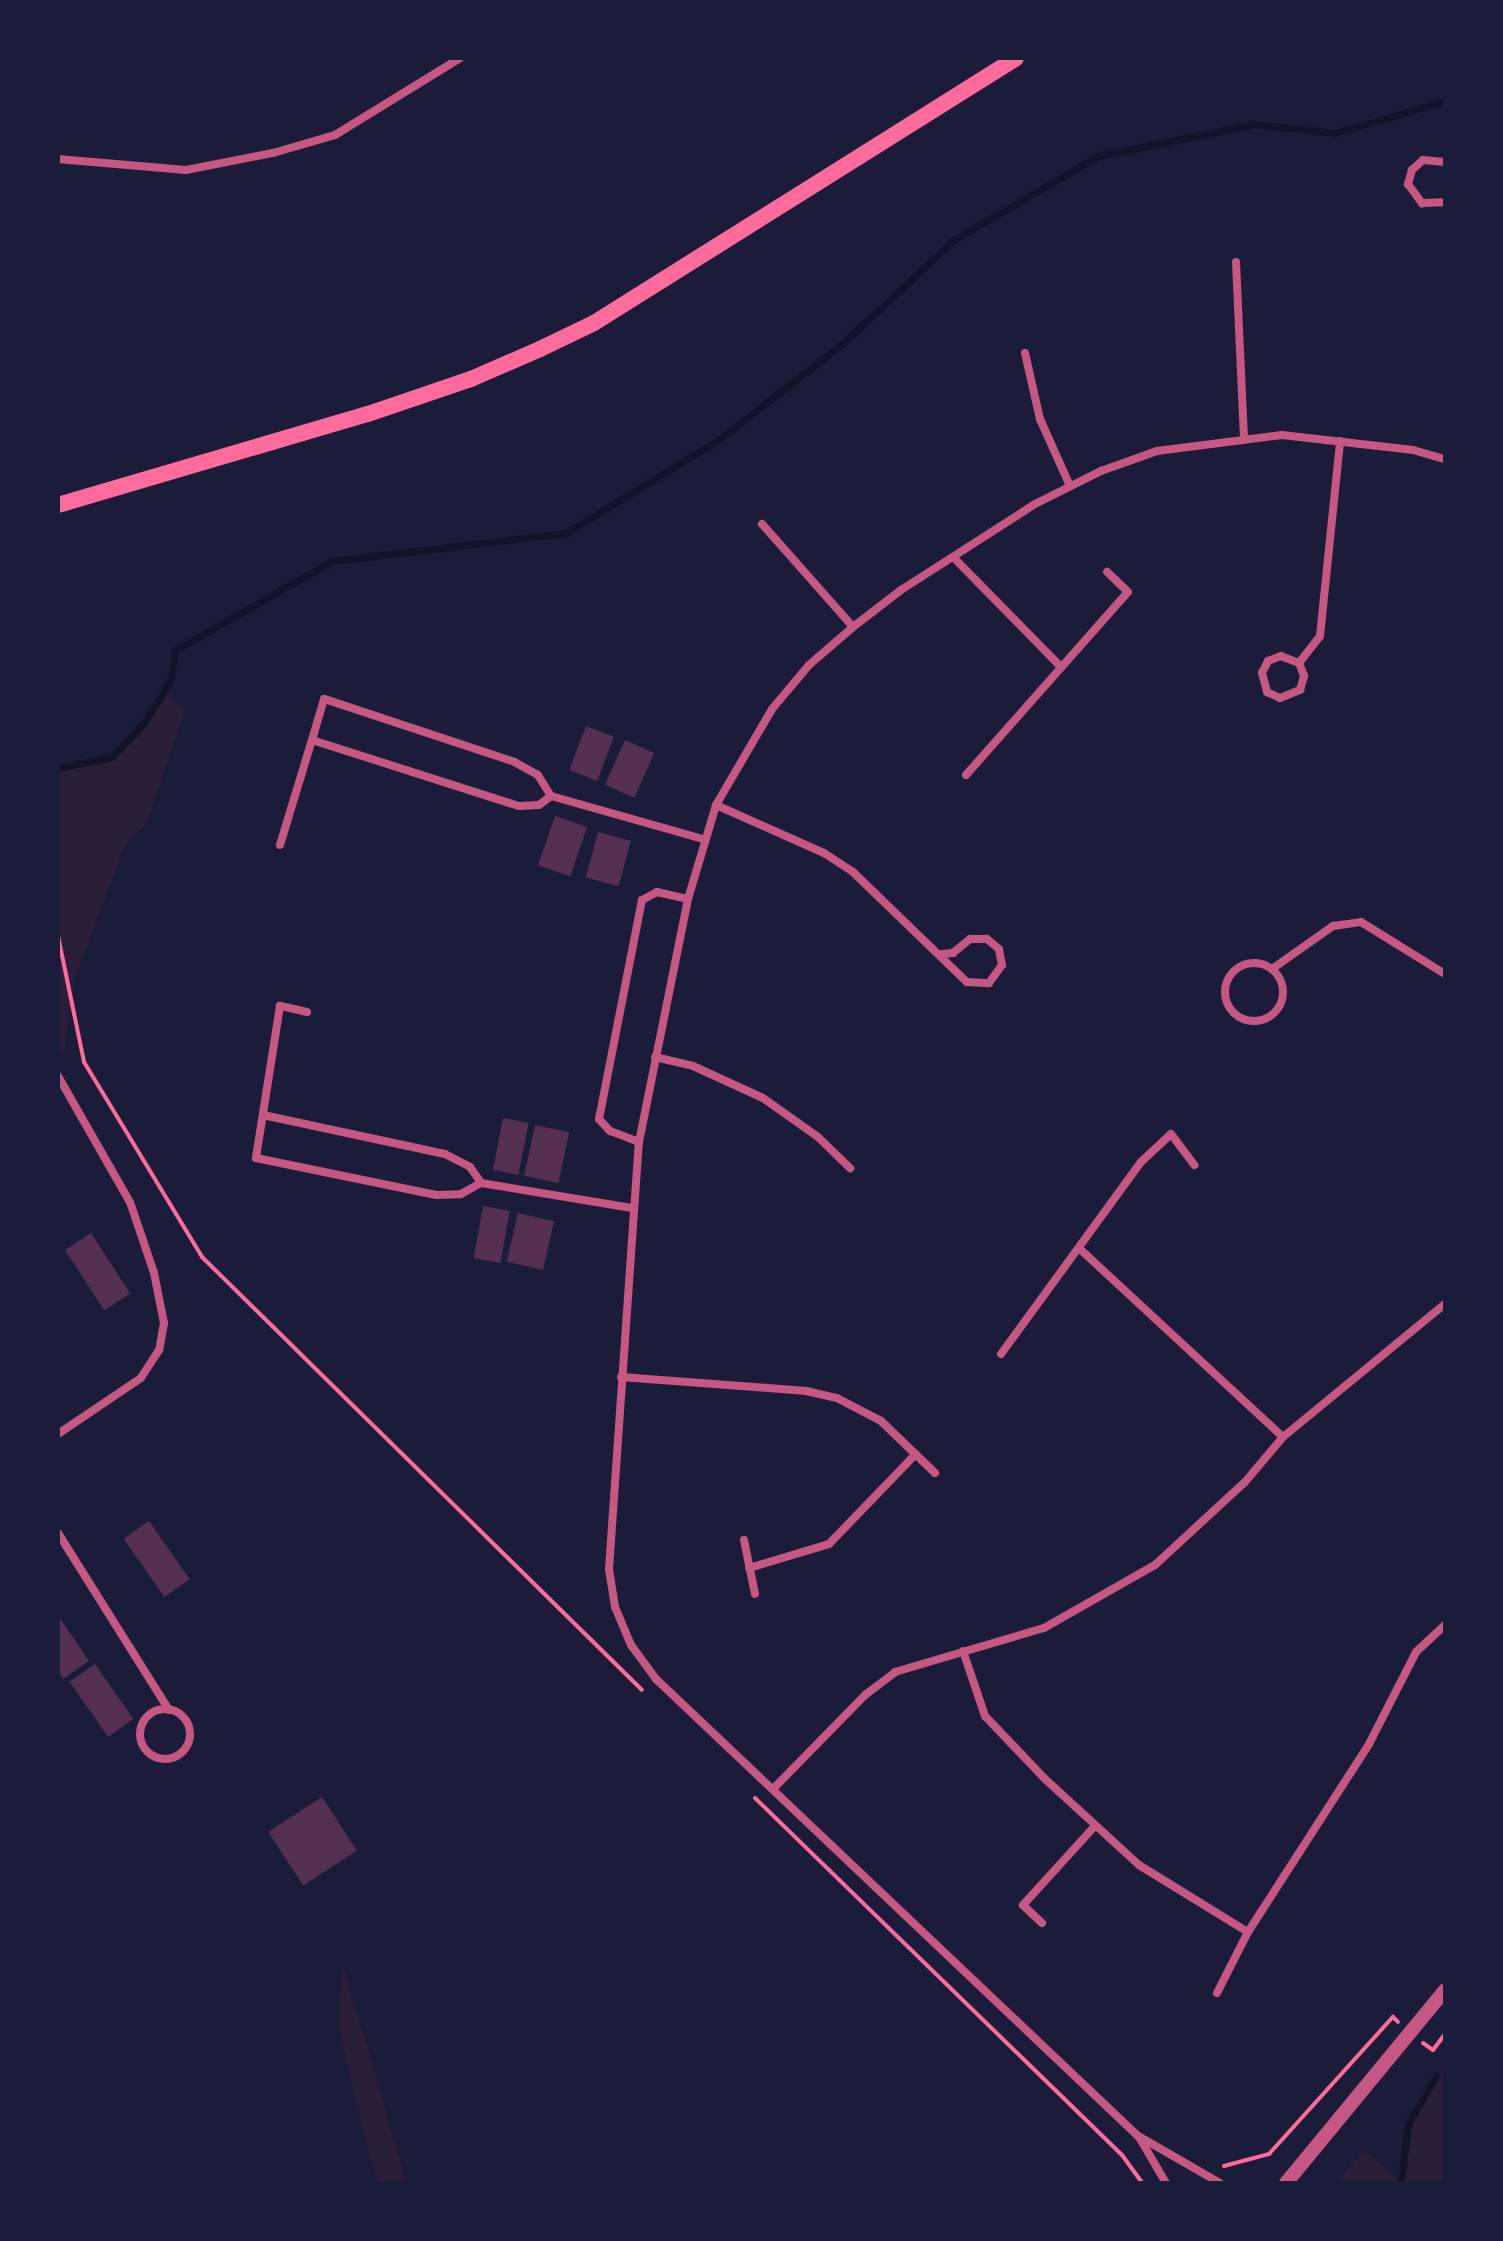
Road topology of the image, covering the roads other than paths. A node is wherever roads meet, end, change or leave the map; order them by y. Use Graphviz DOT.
graph roads {
  1 [pos="460,58"];
  2 [pos="1016,58"];
  3 [pos="58,159"];
  4 [pos="1445,162"];
  5 [pos="1445,202"];
  6 [pos="1236,262"];
  7 [pos="1025,353"];
  8 [pos="1244,437"];
  9 [pos="1340,441"];
  10 [pos="1445,459"];
  11 [pos="1070,486"];
  12 [pos="58,505"];
  13 [pos="762,524"];
  14 [pos="953,557"];
  15 [pos="1107,572"];
  16 [pos="853,627"];
  17 [pos="1299,663"];
  18 [pos="1061,667"];
  19 [pos="312,740"];
  20 [pos="966,775"];
  21 [pos="551,796"];
  22 [pos="716,805"];
  23 [pos="703,839"];
  24 [pos="280,845"];
  25 [pos="688,899"];
  26 [pos="942,954"];
  27 [pos="1272,969"];
  28 [pos="1445,974"];
  29 [pos="307,1012"];
  30 [pos="655,1057"];
  31 [pos="58,1076"];
  32 [pos="263,1115"];
  33 [pos="639,1142"];
  34 [pos="1194,1165"];
  35 [pos="850,1168"];
  36 [pos="481,1183"];
  37 [pos="632,1208"];
  38 [pos="1081,1250"];
  39 [pos="1445,1304"];
  40 [pos="1001,1354"];
  41 [pos="621,1377"];
  42 [pos="58,1434"];
  43 [pos="1283,1437"];
  44 [pos="916,1454"];
  45 [pos="935,1473"];
  46 [pos="58,1533"];
  47 [pos="744,1540"];
  48 [pos="749,1568"];
  49 [pos="755,1594"];
  50 [pos="1445,1625"];
  51 [pos="963,1651"];
  52 [pos="169,1710"];
  53 [pos="773,1789"];
  54 [pos="1095,1826"];
  55 [pos="1042,1923"];
  56 [pos="1248,1932"];
  57 [pos="1445,1990"];
  58 [pos="1217,1993"];
  59 [pos="1139,2137"];
  60 [pos="1217,2181"];
  61 [pos="1166,2183"];
  62 [pos="1286,2183"];
  1 -- 3 [label="street"];
  2 -- 12 [label="main road"];
  4 -- 5 [label="street"];
  6 -- 8 [label="street"];
  7 -- 11 [label="street"];
  8 -- 9 [label="street"];
  8 -- 11 [label="street"];
  9 -- 10 [label="street"];
  9 -- 17 [label="street"];
  11 -- 14 [label="street"];
  13 -- 16 [label="street"];
  14 -- 16 [label="street"];
  14 -- 18 [label="street"];
  15 -- 18 [label="street"];
  16 -- 22 [label="street"];
  17 -- 17 [label="street"];
  18 -- 20 [label="street"];
  19 -- 21 [label="street"];
  19 -- 21 [label="street"];
  19 -- 24 [label="street"];
  21 -- 23 [label="street"];
  22 -- 23 [label="street"];
  22 -- 26 [label="street"];
  23 -- 25 [label="street"];
  25 -- 30 [label="street"];
  25 -- 33 [label="street"];
  26 -- 26 [label="street"];
  27 -- 27 [label="street"];
  27 -- 28 [label="street"];
  29 -- 32 [label="street"];
  30 -- 33 [label="street"];
  30 -- 35 [label="street"];
  31 -- 42 [label="street"];
  32 -- 36 [label="street"];
  32 -- 36 [label="street"];
  33 -- 37 [label="street"];
  34 -- 38 [label="street"];
  36 -- 37 [label="street"];
  37 -- 41 [label="street"];
  38 -- 40 [label="street"];
  38 -- 43 [label="street"];
  39 -- 43 [label="street"];
  41 -- 44 [label="street"];
  41 -- 53 [label="street"];
  43 -- 51 [label="street"];
  44 -- 45 [label="street"];
  44 -- 48 [label="street"];
  46 -- 52 [label="street"];
  47 -- 48 [label="street"];
  48 -- 49 [label="street"];
  50 -- 56 [label="street"];
  51 -- 53 [label="street"];
  51 -- 54 [label="street"];
  52 -- 52 [label="street"];
  53 -- 59 [label="street"];
  54 -- 55 [label="street"];
  54 -- 56 [label="street"];
  56 -- 58 [label="street"];
  57 -- 62 [label="street"];
  59 -- 60 [label="street"];
  59 -- 61 [label="street"];
}
